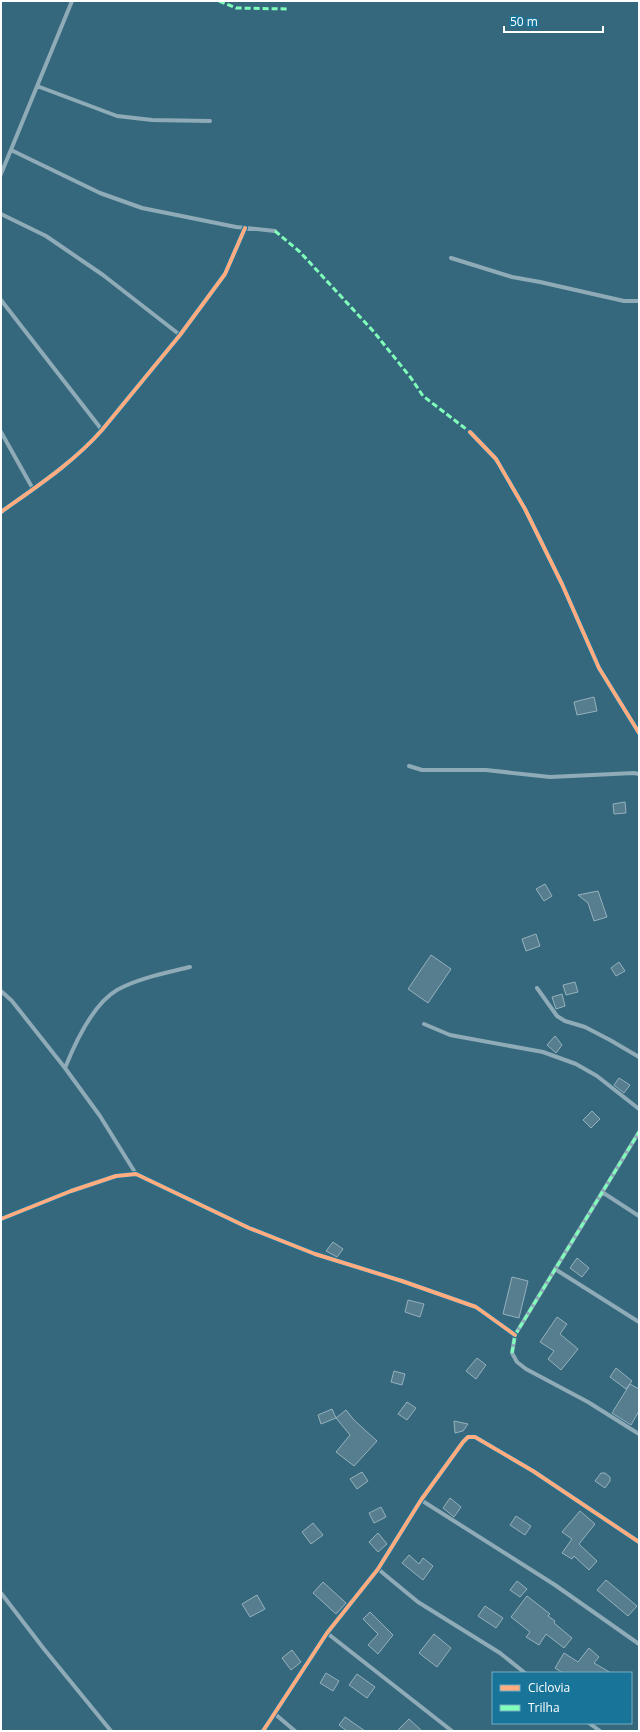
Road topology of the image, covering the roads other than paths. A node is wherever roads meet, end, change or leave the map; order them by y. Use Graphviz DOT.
graph roads {
  1 [pos="72,1"];
  2 [pos="37,86"];
  3 [pos="210,121"];
  4 [pos="11,150"];
  5 [pos="1,174"];
  6 [pos="1,214"];
  7 [pos="245,228"];
  8 [pos="275,231"];
  9 [pos="451,258"];
  10 [pos="1,300"];
  11 [pos="639,301"];
  12 [pos="180,335"];
  13 [pos="102,430"];
  14 [pos="1,432"];
  15 [pos="470,432"];
  16 [pos="33,489"];
  17 [pos="1,512"];
  18 [pos="639,733"];
  19 [pos="408,766"];
  20 [pos="639,774"];
  21 [pos="190,967"];
  22 [pos="537,988"];
  23 [pos="1,991"];
  24 [pos="424,1024"];
  25 [pos="639,1057"];
  26 [pos="65,1068"];
  27 [pos="639,1109"];
  28 [pos="639,1132"];
  29 [pos="136,1174"];
  30 [pos="602,1192"];
  31 [pos="639,1216"];
  32 [pos="1,1219"];
  33 [pos="555,1270"];
  34 [pos="639,1322"];
  35 [pos="515,1335"];
  36 [pos="639,1434"];
  37 [pos="421,1500"];
  38 [pos="639,1542"];
  39 [pos="378,1569"];
  40 [pos="1,1593"];
  41 [pos="327,1633"];
  42 [pos="639,1644"];
  43 [pos="524,1672"];
  44 [pos="275,1714"];
  45 [pos="590,1724"];
  46 [pos="111,1731"];
  47 [pos="263,1731"];
  48 [pos="295,1731"];
  49 [pos="452,1731"];
  50 [pos="600,1731"];
  1 -- 2 [label="street"];
  2 -- 3 [label="street"];
  2 -- 4 [label="street"];
  4 -- 5 [label="street"];
  4 -- 7 [label="street"];
  6 -- 12 [label="street"];
  7 -- 8 [label="street"];
  7 -- 12 [label="street"];
  9 -- 11 [label="street"];
  10 -- 13 [label="street"];
  12 -- 13 [label="street"];
  13 -- 16 [label="street"];
  14 -- 16 [label="street"];
  15 -- 18 [label="street"];
  16 -- 17 [label="street"];
  19 -- 20 [label="street"];
  21 -- 26 [label="street"];
  22 -- 25 [label="street"];
  23 -- 26 [label="street"];
  24 -- 27 [label="street"];
  26 -- 29 [label="street"];
  28 -- 30 [label="street"];
  29 -- 32 [label="street"];
  29 -- 35 [label="street"];
  30 -- 31 [label="street"];
  30 -- 33 [label="street"];
  33 -- 34 [label="street"];
  33 -- 35 [label="street"];
  35 -- 36 [label="street"];
  37 -- 38 [label="street"];
  37 -- 39 [label="street"];
  37 -- 42 [label="street"];
  39 -- 41 [label="street"];
  39 -- 43 [label="street"];
  40 -- 46 [label="street"];
  41 -- 44 [label="street"];
  41 -- 49 [label="street"];
  44 -- 47 [label="street"];
  44 -- 48 [label="street"];
  45 -- 50 [label="street"];
}
